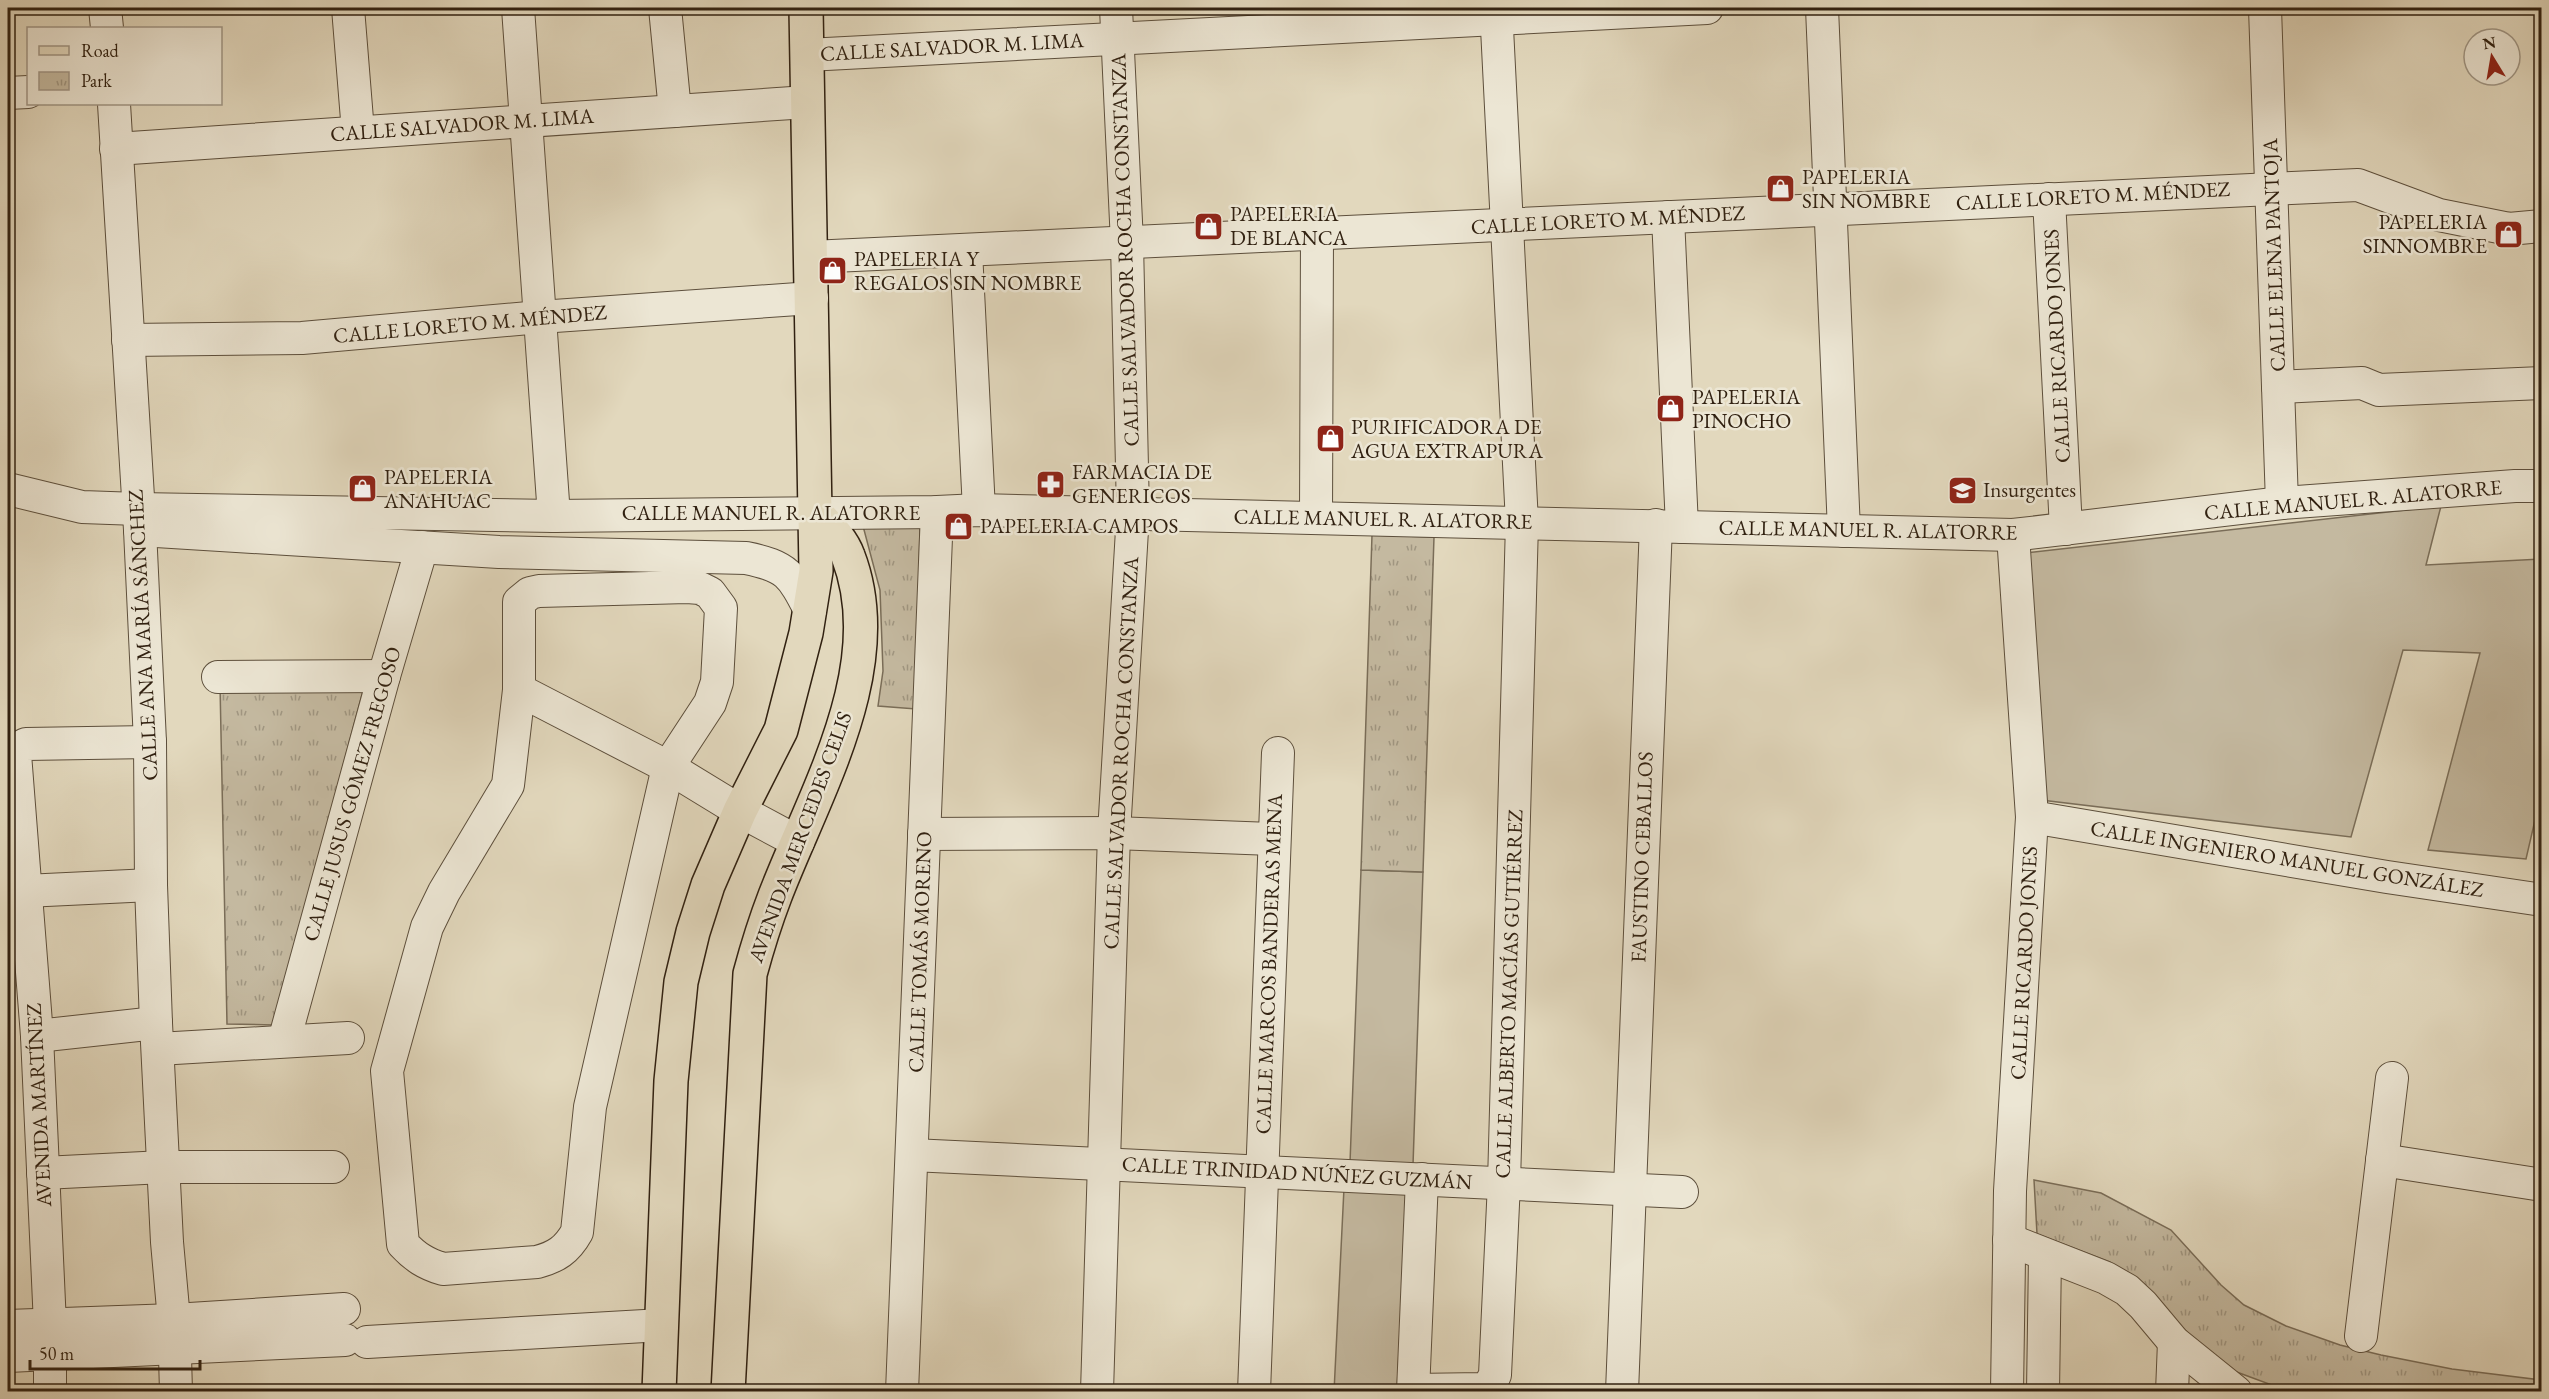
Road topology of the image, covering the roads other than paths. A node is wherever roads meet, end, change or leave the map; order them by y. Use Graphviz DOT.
graph roads {
  1 [pos="105,8"];
  2 [pos="348,8"];
  3 [pos="518,8"];
  4 [pos="666,8"];
  5 [pos="806,8"];
  6 [pos="1116,8"];
  7 [pos="1707,8"];
  8 [pos="1822,8"];
  9 [pos="2265,8"];
  10 [pos="1497,13"];
  11 [pos="107,27"];
  12 [pos="1118,38"];
  13 [pos="807,55"];
  14 [pos="27,92"];
  15 [pos="8,93"];
  16 [pos="807,102"];
  17 [pos="114,105"];
  18 [pos="675,111"];
  19 [pos="526,121"];
  20 [pos="358,132"];
  21 [pos="116,149"];
  22 [pos="2271,188"];
  23 [pos="2049,199"];
  24 [pos="1830,209"];
  25 [pos="1668,217"];
  26 [pos="1506,225"];
  27 [pos="2541,226"];
  28 [pos="1317,234"];
  29 [pos="1127,243"];
  30 [pos="966,251"];
  31 [pos="812,257"];
  32 [pos="812,298"];
  33 [pos="540,317"];
  34 [pos="128,340"];
  35 [pos="2541,383"];
  36 [pos="2278,387"];
  37 [pos="2541,486"];
  38 [pos="8,489"];
  39 [pos="2282,503"];
  40 [pos="979,510"];
  41 [pos="815,512"];
  42 [pos="937,512"];
  43 [pos="1133,513"];
  44 [pos="554,516"];
  45 [pos="1316,518"];
  46 [pos="139,520"];
  47 [pos="1522,523"];
  48 [pos="1669,526"];
  49 [pos="2066,529"];
  50 [pos="1844,531"];
  51 [pos="2013,535"];
  52 [pos="422,547"];
  53 [pos="810,610"];
  54 [pos="384,676"];
  55 [pos="218,677"];
  56 [pos="519,690"];
  57 [pos="150,742"];
  58 [pos="1278,753"];
  59 [pos="668,767"];
  60 [pos="740,811"];
  61 [pos="2032,817"];
  62 [pos="1114,833"];
  63 [pos="924,834"];
  64 [pos="1273,839"];
  65 [pos="798,842"];
  66 [pos="151,885"];
  67 [pos="25,891"];
  68 [pos="2541,900"];
  69 [pos="37,1036"];
  70 [pos="157,1036"];
  71 [pos="348,1038"];
  72 [pos="284,1041"];
  73 [pos="2392,1078"];
  74 [pos="912,1155"];
  75 [pos="2382,1160"];
  76 [pos="1105,1164"];
  77 [pos="164,1167"];
  78 [pos="333,1167"];
  79 [pos="1262,1172"];
  80 [pos="43,1173"];
  81 [pos="1422,1179"];
  82 [pos="1504,1183"];
  83 [pos="2541,1185"];
  84 [pos="1629,1189"];
  85 [pos="1682,1192"];
  86 [pos="2009,1240"];
  87 [pos="2045,1256"];
  88 [pos="344,1309"];
  89 [pos="8,1326"];
  90 [pos="662,1326"];
  91 [pos="174,1335"];
  92 [pos="2361,1336"];
  93 [pos="50,1340"];
  94 [pos="2174,1342"];
  95 [pos="8,1356"];
  96 [pos="1413,1390"];
  97 [pos="50,1392"];
  98 [pos="176,1392"];
  99 [pos="659,1392"];
  100 [pos="728,1392"];
  101 [pos="902,1392"];
  102 [pos="1097,1392"];
  103 [pos="1254,1392"];
  104 [pos="1622,1392"];
  105 [pos="2007,1392"];
  106 [pos="2043,1392"];
  107 [pos="2172,1392"];
  108 [pos="2236,1392"];
  1 -- 11 [label="street"];
  2 -- 20 [label="street"];
  3 -- 19 [label="street"];
  4 -- 18 [label="street"];
  5 -- 13 [label="main road"];
  6 -- 12 [label="street, CALLE SALVADOR ROCHA CONSTANZA"];
  7 -- 10 [label="street, CALLE SALVADOR M. LIMA"];
  8 -- 24 [label="street"];
  9 -- 22 [label="street, CALLE ELENA PANTOJA"];
  10 -- 12 [label="street, CALLE SALVADOR M. LIMA"];
  10 -- 26 [label="street, CALLE ALBERTO MACÍAS GUTIÉRREZ"];
  12 -- 13 [label="street, CALLE SALVADOR M. LIMA"];
  12 -- 29 [label="street, CALLE SALVADOR ROCHA CONSTANZA"];
  13 -- 16 [label="main road"];
  14 -- 15 [label="street"];
  16 -- 18 [label="street, CALLE SALVADOR M. LIMA"];
  16 -- 31 [label="main road"];
  17 -- 21 [label="street, CALLE ANA MARÍA SÁNCHEZ"];
  18 -- 19 [label="street, CALLE SALVADOR M. LIMA"];
  19 -- 20 [label="street, CALLE SALVADOR M. LIMA"];
  19 -- 33 [label="street"];
  20 -- 21 [label="street, CALLE SALVADOR M. LIMA"];
  21 -- 34 [label="street, CALLE ANA MARÍA SÁNCHEZ"];
  22 -- 23 [label="street, CALLE LORETO M. MÉNDEZ"];
  22 -- 27 [label="street, CALLE LORETO M. MÉNDEZ"];
  22 -- 36 [label="street, CALLE ELENA PANTOJA"];
  23 -- 24 [label="street, CALLE LORETO M. MÉNDEZ"];
  23 -- 49 [label="street, CALLE RICARDO JONES"];
  24 -- 25 [label="street, CALLE LORETO M. MÉNDEZ"];
  24 -- 50 [label="street"];
  25 -- 26 [label="street, CALLE LORETO M. MÉNDEZ"];
  25 -- 48 [label="street, FAUSTINO CEBALLOS"];
  26 -- 28 [label="street, CALLE LORETO M. MÉNDEZ"];
  26 -- 47 [label="street, CALLE ALBERTO MACÍAS GUTIÉRREZ"];
  28 -- 29 [label="street, CALLE LORETO M. MÉNDEZ"];
  28 -- 45 [label="street"];
  29 -- 30 [label="street, CALLE LORETO M. MÉNDEZ"];
  29 -- 43 [label="street, CALLE SALVADOR ROCHA CONSTANZA"];
  30 -- 31 [label="street, CALLE LORETO M. MÉNDEZ"];
  30 -- 40 [label="street"];
  31 -- 32 [label="main road"];
  32 -- 33 [label="street, CALLE LORETO M. MÉNDEZ"];
  32 -- 41 [label="main road"];
  33 -- 34 [label="street, CALLE LORETO M. MÉNDEZ"];
  33 -- 44 [label="street"];
  34 -- 46 [label="street, CALLE ANA MARÍA SÁNCHEZ"];
  35 -- 36 [label="street"];
  36 -- 39 [label="street, CALLE ELENA PANTOJA"];
  37 -- 39 [label="street, CALLE MANUEL R. ALATORRE"];
  38 -- 46 [label="street, CALLE MANUEL R. ALATORRE"];
  39 -- 49 [label="street, CALLE MANUEL R. ALATORRE"];
  40 -- 42 [label="street, CALLE MANUEL R. ALATORRE"];
  40 -- 43 [label="street, CALLE MANUEL R. ALATORRE"];
  41 -- 42 [label="street, CALLE MANUEL R. ALATORRE"];
  41 -- 44 [label="street, CALLE MANUEL R. ALATORRE"];
  41 -- 53 [label="main road"];
  41 -- 65 [label="main road, AVENIDA MERCEDES CELIS"];
  42 -- 63 [label="street, CALLE TOMÁS MORENO"];
  43 -- 45 [label="street, CALLE MANUEL R. ALATORRE"];
  43 -- 62 [label="street, CALLE SALVADOR ROCHA CONSTANZA"];
  44 -- 46 [label="street, CALLE MANUEL R. ALATORRE"];
  45 -- 47 [label="street, CALLE MANUEL R. ALATORRE"];
  46 -- 52 [label="street"];
  46 -- 57 [label="street, CALLE ANA MARÍA SÁNCHEZ"];
  47 -- 48 [label="street, CALLE MANUEL R. ALATORRE"];
  47 -- 82 [label="street, CALLE ALBERTO MACÍAS GUTIÉRREZ"];
  48 -- 50 [label="street, CALLE MANUEL R. ALATORRE"];
  48 -- 84 [label="street, FAUSTINO CEBALLOS"];
  49 -- 51 [label="street, CALLE MANUEL R. ALATORRE"];
  50 -- 51 [label="street, CALLE MANUEL R. ALATORRE"];
  51 -- 61 [label="street, CALLE RICARDO JONES"];
  52 -- 53 [label="street"];
  52 -- 54 [label="street, CALLE JUSUS GÓMEZ FREGOSO"];
  53 -- 60 [label="main road"];
  54 -- 55 [label="street"];
  54 -- 72 [label="street, CALLE JUSUS GÓMEZ FREGOSO"];
  56 -- 59 [label="street"];
  56 -- 59 [label="street"];
  56 -- 59 [label="street"];
  57 -- 66 [label="street, CALLE ANA MARÍA SÁNCHEZ"];
  57 -- 67 [label="street, AVENIDA MARTÍNEZ"];
  58 -- 64 [label="street, CALLE MARCOS BANDERAS MENA"];
  59 -- 60 [label="street"];
  60 -- 65 [label="street"];
  60 -- 90 [label="main road"];
  61 -- 68 [label="street, CALLE INGENIERO MANUEL GONZÁLEZ"];
  61 -- 86 [label="street, CALLE RICARDO JONES"];
  62 -- 63 [label="street"];
  62 -- 64 [label="street"];
  62 -- 76 [label="street, CALLE SALVADOR ROCHA CONSTANZA"];
  63 -- 74 [label="street, CALLE TOMÁS MORENO"];
  64 -- 79 [label="street, CALLE MARCOS BANDERAS MENA"];
  65 -- 100 [label="main road, AVENIDA MERCEDES CELIS"];
  66 -- 67 [label="street"];
  66 -- 70 [label="street, CALLE ANA MARÍA SÁNCHEZ"];
  67 -- 69 [label="street, AVENIDA MARTÍNEZ"];
  69 -- 70 [label="street"];
  69 -- 80 [label="street, AVENIDA MARTÍNEZ"];
  70 -- 72 [label="street"];
  70 -- 77 [label="street, CALLE ANA MARÍA SÁNCHEZ"];
  71 -- 72 [label="street"];
  73 -- 75 [label="street"];
  74 -- 76 [label="street, CALLE TRINIDAD NÚÑEZ GUZMÁN"];
  74 -- 101 [label="street, CALLE TOMÁS MORENO"];
  75 -- 83 [label="street"];
  75 -- 92 [label="street"];
  76 -- 79 [label="street, CALLE TRINIDAD NÚÑEZ GUZMÁN"];
  76 -- 102 [label="street, CALLE SALVADOR ROCHA CONSTANZA"];
  77 -- 78 [label="street"];
  77 -- 80 [label="street"];
  77 -- 91 [label="street, CALLE ANA MARÍA SÁNCHEZ"];
  79 -- 81 [label="street, CALLE TRINIDAD NÚÑEZ GUZMÁN"];
  79 -- 103 [label="street, CALLE MARCOS BANDERAS MENA"];
  80 -- 93 [label="street, AVENIDA MARTÍNEZ"];
  81 -- 82 [label="street, CALLE TRINIDAD NÚÑEZ GUZMÁN"];
  81 -- 96 [label="street"];
  82 -- 84 [label="street, CALLE TRINIDAD NÚÑEZ GUZMÁN"];
  82 -- 96 [label="street, CALLE ALBERTO MACÍAS GUTIÉRREZ"];
  84 -- 85 [label="street, CALLE TRINIDAD NÚÑEZ GUZMÁN"];
  84 -- 104 [label="street, FAUSTINO CEBALLOS"];
  86 -- 87 [label="street"];
  86 -- 105 [label="street, CALLE RICARDO JONES"];
  87 -- 94 [label="street"];
  87 -- 106 [label="street"];
  88 -- 91 [label="street"];
  89 -- 93 [label="street"];
  90 -- 91 [label="street"];
  90 -- 99 [label="main road"];
  91 -- 93 [label="street"];
  91 -- 98 [label="street, CALLE ANA MARÍA SÁNCHEZ"];
  93 -- 95 [label="street"];
  93 -- 97 [label="street, AVENIDA MARTÍNEZ"];
  94 -- 107 [label="street"];
  94 -- 108 [label="street"];
}
